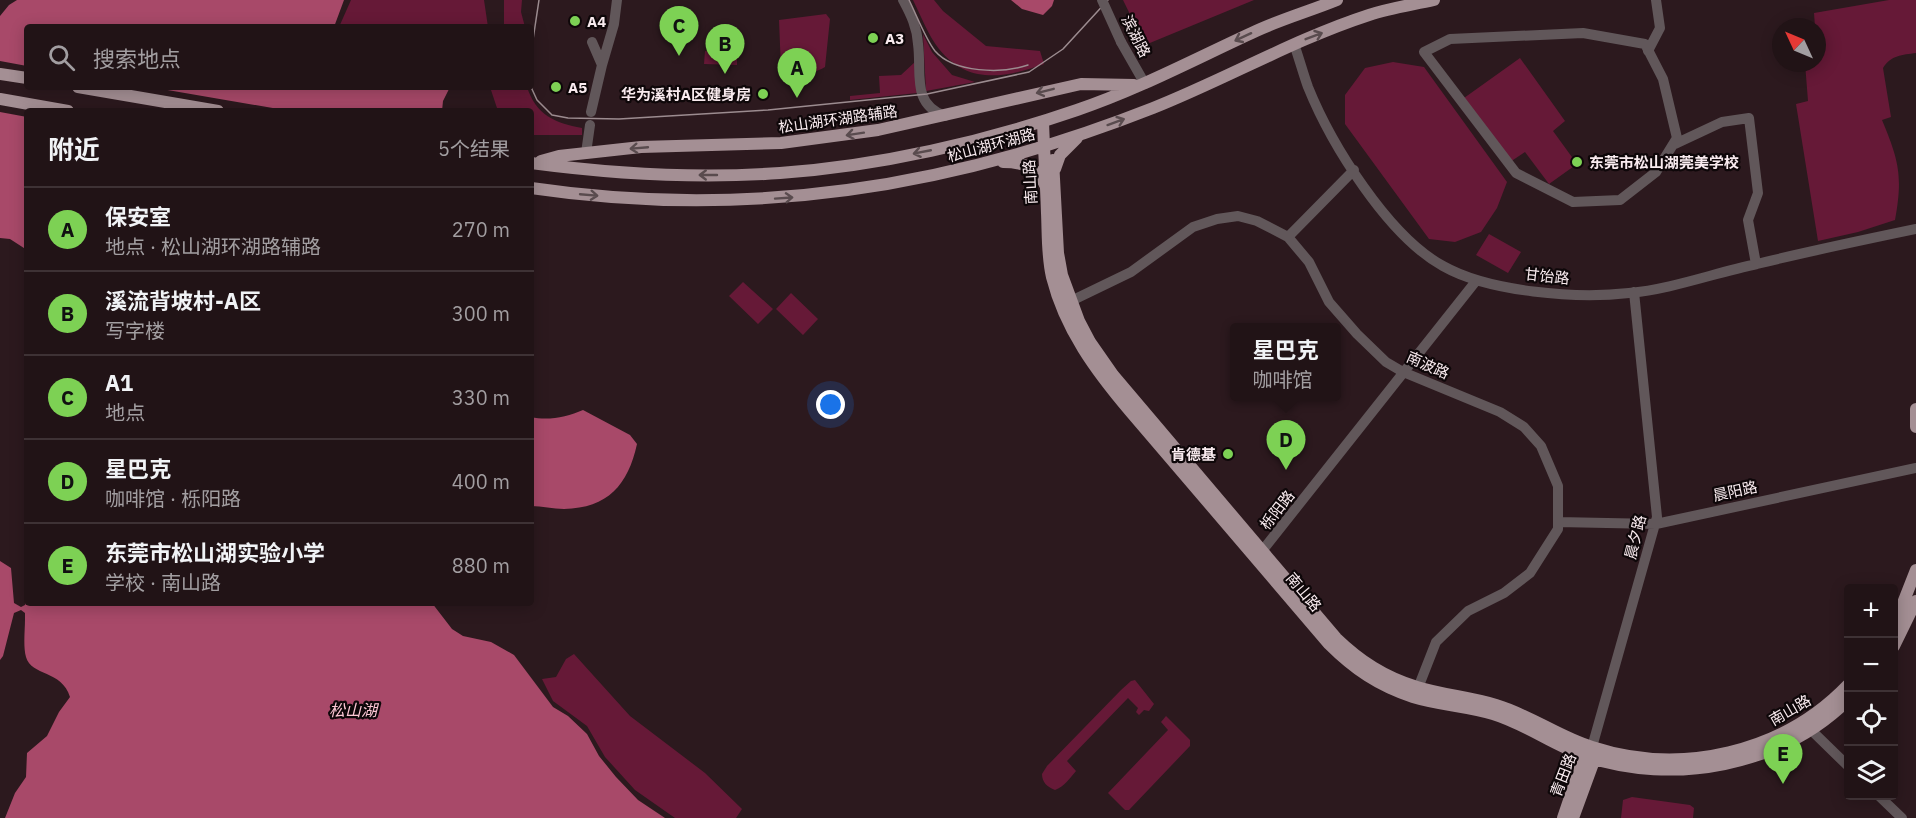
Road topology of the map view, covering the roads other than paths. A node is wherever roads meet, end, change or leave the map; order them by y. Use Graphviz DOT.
graph roads {
  1 [pos="617,0"];
  2 [pos="903,0"];
  3 [pos="1102,0"];
  4 [pos="1337,0"];
  5 [pos="1434,0"];
  6 [pos="1656,0"];
  7 [pos="592,42"];
  8 [pos="1294,44"];
  9 [pos="1648,51"];
  10 [pos="602,65"];
  11 [pos="0,74"];
  12 [pos="24,78"];
  13 [pos="1145,84"];
  14 [pos="96,90"];
  15 [pos="0,99"];
  16 [pos="51,108"];
  17 [pos="200,108"];
  18 [pos="591,112"];
  19 [pos="945,116"];
  20 [pos="1043,121"];
  21 [pos="590,125"];
  22 [pos="1085,133"];
  23 [pos="1675,144"];
  24 [pos="1048,146"];
  25 [pos="586,153"];
  26 [pos="534,162"];
  27 [pos="993,162"];
  28 [pos="534,163"];
  29 [pos="1354,170"];
  30 [pos="1050,183"];
  31 [pos="534,188"];
  32 [pos="1916,229"];
  33 [pos="1288,237"];
  34 [pos="1756,264"];
  35 [pos="1476,281"];
  36 [pos="1634,292"];
  37 [pos="1071,302"];
  38 [pos="1403,372"];
  39 [pos="1916,409"];
  40 [pos="1916,427"];
  41 [pos="1916,468"];
  42 [pos="1558,522"];
  43 [pos="1656,524"];
  44 [pos="1259,555"];
  45 [pos="1916,570"];
  46 [pos="1916,601"];
  47 [pos="1898,615"];
  48 [pos="1897,638"];
  49 [pos="1418,688"];
  50 [pos="1844,689"];
  51 [pos="1844,703"];
  52 [pos="1808,724"];
  53 [pos="1590,754"];
  54 [pos="1844,762"];
  55 [pos="1884,800"];
  56 [pos="1563,818"];
  57 [pos="1573,818"];
  58 [pos="1902,818"];
  1 -- 10 [label="street"];
  2 -- 19 [label="street"];
  3 -- 13 [label="street, 滨湖路, bridge"];
  4 -- 13 [label="main road, 松山湖环湖路, one-way"];
  8 -- 5 [label="main road, 松山湖环湖路, one-way"];
  6 -- 9 [label="street"];
  7 -- 10 [label="street"];
  22 -- 8 [label="main road, 松山湖环湖路, one-way"];
  8 -- 29 [label="street, 甘饴路"];
  9 -- 23 [label="street"];
  9 -- 23 [label="street"];
  10 -- 18 [label="street"];
  11 -- 12 [label="main road"];
  13 -- 19 [label="main road, 松山湖环湖路辅路, one-way"];
  13 -- 20 [label="main road, 松山湖环湖路"];
  14 -- 17 [label="main road"];
  15 -- 16 [label="main road"];
  19 -- 25 [label="main road, 松山湖环湖路辅路, one-way"];
  20 -- 24 [label="main road, 南山路"];
  20 -- 28 [label="main road, 松山湖环湖路, one-way"];
  21 -- 25 [label="street"];
  22 -- 24 [label="main road, 松山湖环湖路"];
  22 -- 30 [label="main road"];
  23 -- 34 [label="street"];
  24 -- 27 [label="main road, 松山湖环湖路"];
  24 -- 30 [label="main road, 南山路"];
  25 -- 26 [label="main road, 松山湖环湖路辅路"];
  27 -- 30 [label="main road"];
  31 -- 27 [label="main road, 松山湖环湖路, one-way"];
  29 -- 33 [label="street"];
  29 -- 35 [label="street, 甘饴路"];
  30 -- 37 [label="main road, 南山路"];
  30 -- 44 [label="main road, 南山路"];
  32 -- 34 [label="street, 甘饴路"];
  33 -- 37 [label="street, 南波路"];
  33 -- 38 [label="street, 南波路"];
  34 -- 36 [label="street, 甘饴路"];
  35 -- 36 [label="street, 甘饴路"];
  35 -- 38 [label="street, 栎阳路"];
  36 -- 43 [label="street, 晨夕路"];
  37 -- 44 [label="main road, 南山路"];
  38 -- 42 [label="street, 南波路"];
  38 -- 44 [label="street, 栎阳路"];
  39 -- 40 [label="main road"];
  41 -- 43 [label="street, 晨阳路"];
  42 -- 43 [label="street, 晨阳路"];
  42 -- 49 [label="street, 南波路"];
  43 -- 53 [label="street, 晨夕路"];
  44 -- 49 [label="main road, 南山路"];
  44 -- 53 [label="main road, 南山路"];
  45 -- 47 [label="main road"];
  46 -- 48 [label="main road"];
  49 -- 53 [label="main road, 南山路"];
  50 -- 52 [label="main road, 南山路"];
  51 -- 52 [label="main road, 南山路"];
  52 -- 53 [label="main road, 南山路"];
  52 -- 54 [label="street"];
  53 -- 56 [label="main road, 青田路"];
  53 -- 57 [label="main road, 青田路"];
  55 -- 58 [label="street"];
}
